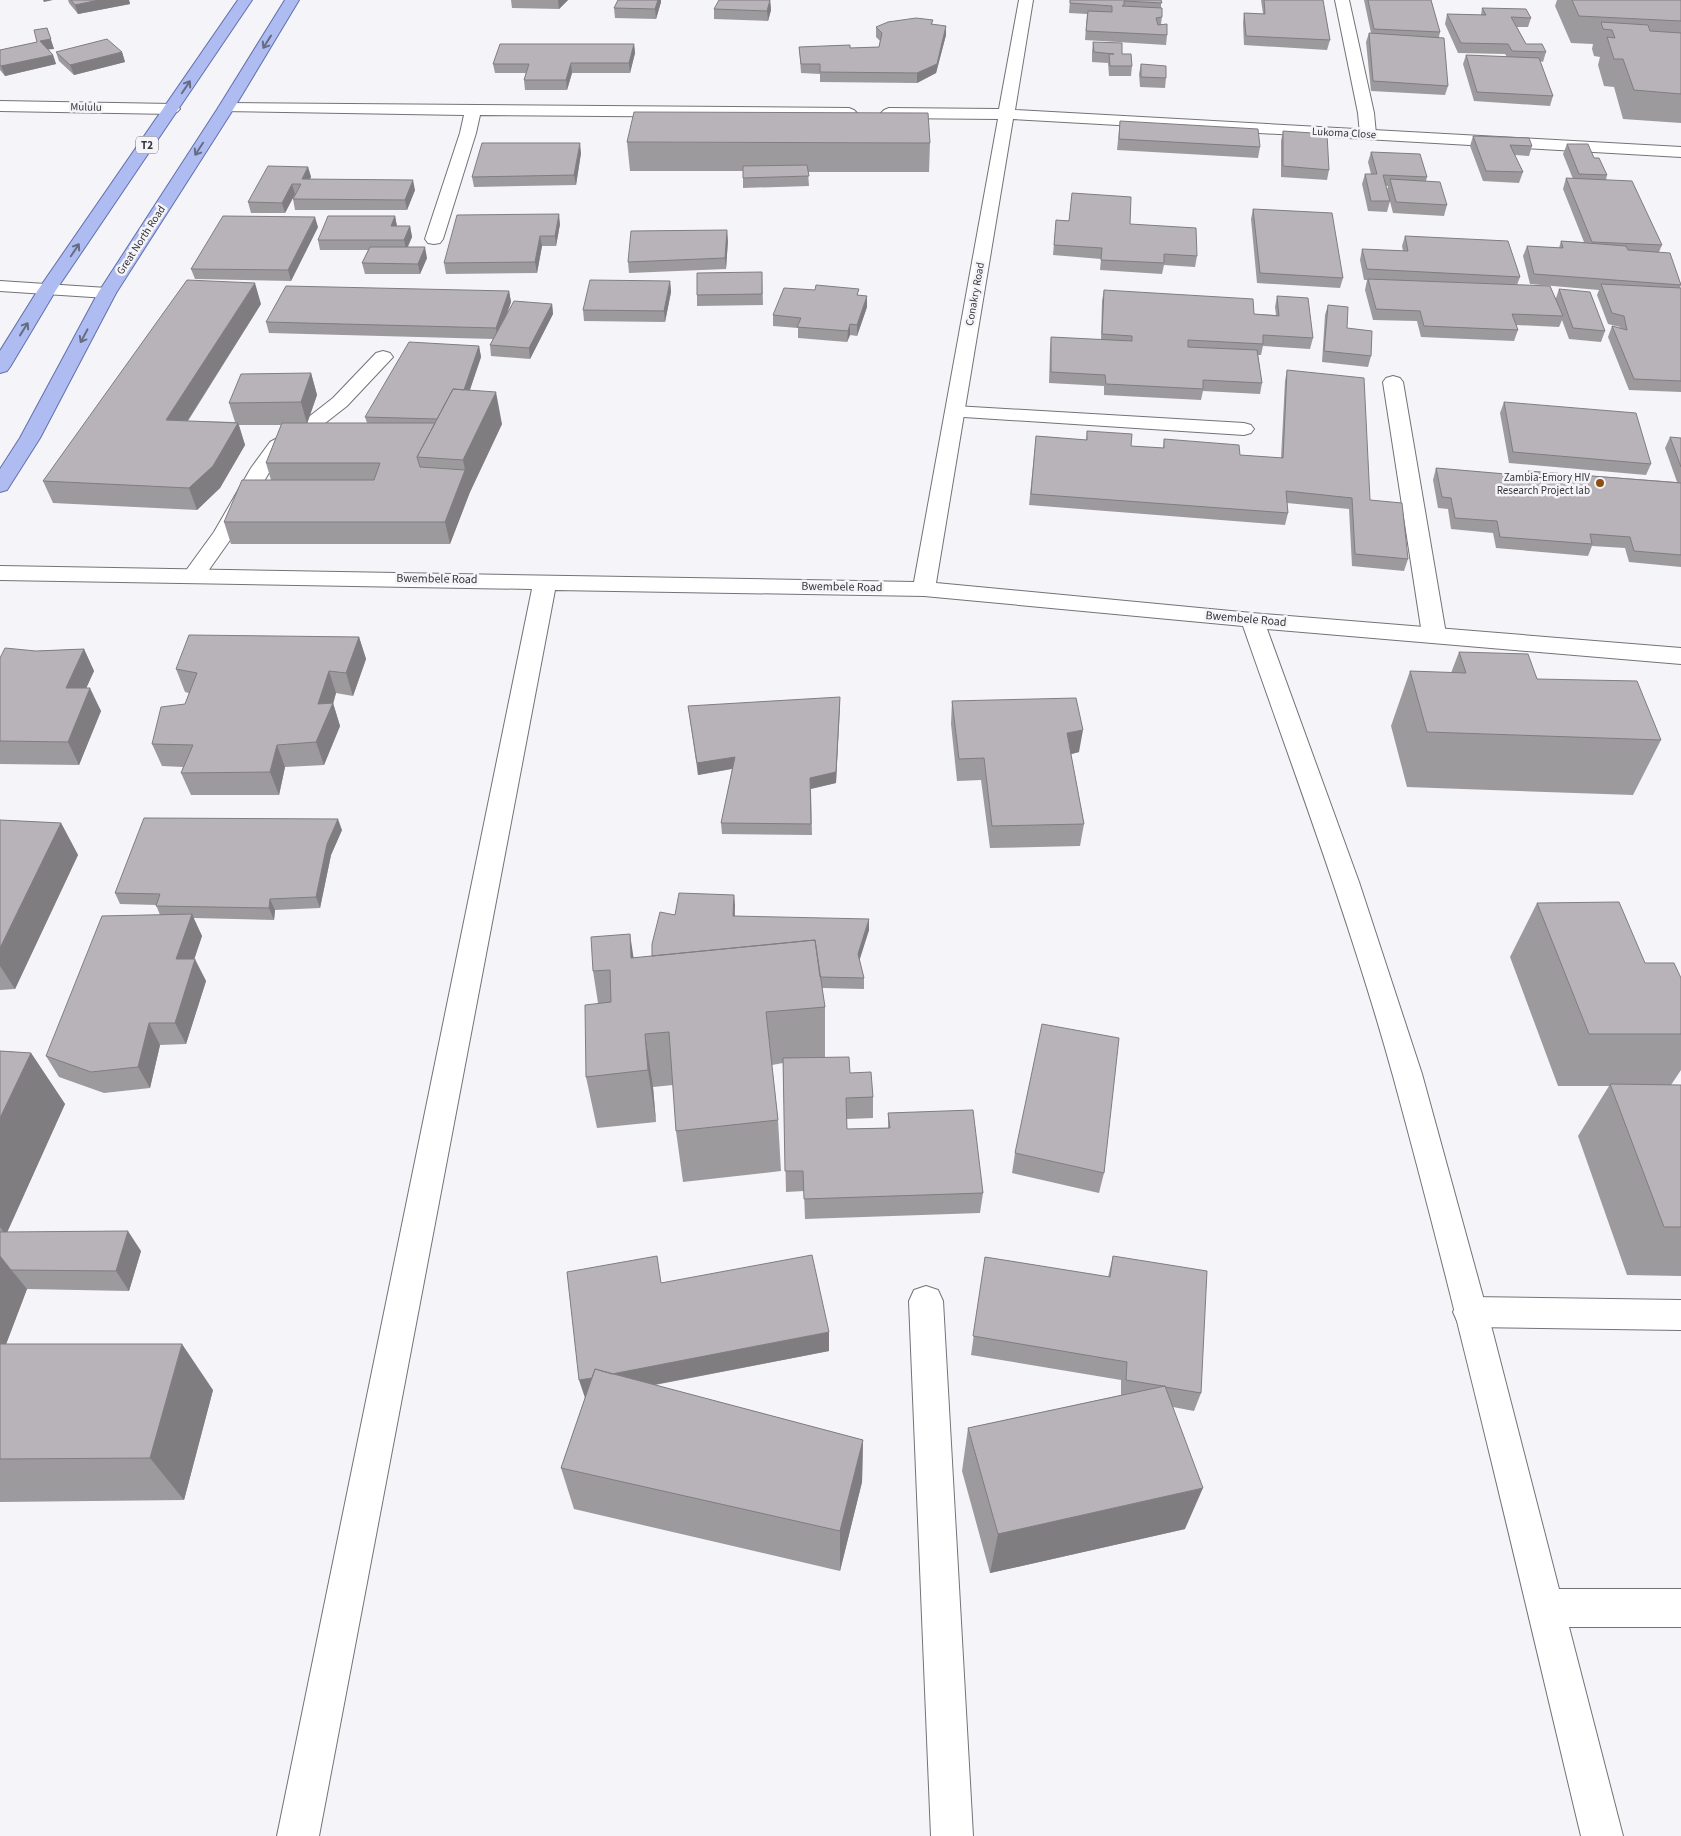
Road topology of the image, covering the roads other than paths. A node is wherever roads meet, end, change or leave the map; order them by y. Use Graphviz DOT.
graph roads {
  1 [pos="245,0"];
  2 [pos="292,0"];
  3 [pos="1026,0"];
  4 [pos="1342,0"];
  5 [pos="0,106"];
  6 [pos="226,108"];
  7 [pos="172,109"];
  8 [pos="473,110"];
  9 [pos="1007,114"];
  10 [pos="1368,134"];
  11 [pos="1681,152"];
  12 [pos="434,239"];
  13 [pos="0,286"];
  14 [pos="47,290"];
  15 [pos="107,293"];
  16 [pos="383,357"];
  17 [pos="0,367"];
  18 [pos="1393,382"];
  19 [pos="954,412"];
  20 [pos="1244,429"];
  21 [pos="0,486"];
  22 [pos="0,573"];
  23 [pos="193,576"];
  24 [pos="545,581"];
  25 [pos="924,589"];
  26 [pos="1252,620"];
  27 [pos="1434,634"];
  28 [pos="1681,656"];
  29 [pos="926,1301"];
  30 [pos="1470,1312"];
  31 [pos="1681,1316"];
  32 [pos="1544,1608"];
  33 [pos="1681,1608"];
  34 [pos="298,1836"];
  35 [pos="952,1836"];
  36 [pos="1602,1836"];
  7 -- 1 [label="main road, T2, one-way"];
  2 -- 6 [label="main road, Great North Road, one-way"];
  3 -- 9 [label="street, Conakry Road"];
  4 -- 10 [label="street"];
  5 -- 7 [label="street, Mululu"];
  6 -- 8 [label="street, Lukoma Close"];
  6 -- 15 [label="main road, Great North Road, one-way"];
  14 -- 7 [label="main road, T2, one-way"];
  8 -- 9 [label="street, Lukoma Close"];
  8 -- 12 [label="street"];
  9 -- 10 [label="street, Lukoma Close"];
  9 -- 19 [label="street, Conakry Road"];
  10 -- 11 [label="street, Lukoma Close"];
  13 -- 14 [label="street"];
  14 -- 15 [label="street"];
  17 -- 14 [label="main road, T2, one-way"];
  15 -- 21 [label="main road, Great North Road, one-way"];
  16 -- 23 [label="street"];
  18 -- 27 [label="street"];
  19 -- 20 [label="street"];
  19 -- 25 [label="street, Conakry Road"];
  22 -- 23 [label="street, Bwembele Road"];
  23 -- 24 [label="street, Bwembele Road"];
  24 -- 25 [label="street, Bwembele Road"];
  24 -- 34 [label="street"];
  25 -- 26 [label="street, Bwembele Road"];
  26 -- 27 [label="street, Bwembele Road"];
  26 -- 30 [label="street"];
  27 -- 28 [label="street, Bwembele Road"];
  29 -- 35 [label="street"];
  30 -- 31 [label="street"];
  30 -- 32 [label="street"];
  32 -- 33 [label="street"];
  32 -- 36 [label="street"];
}
